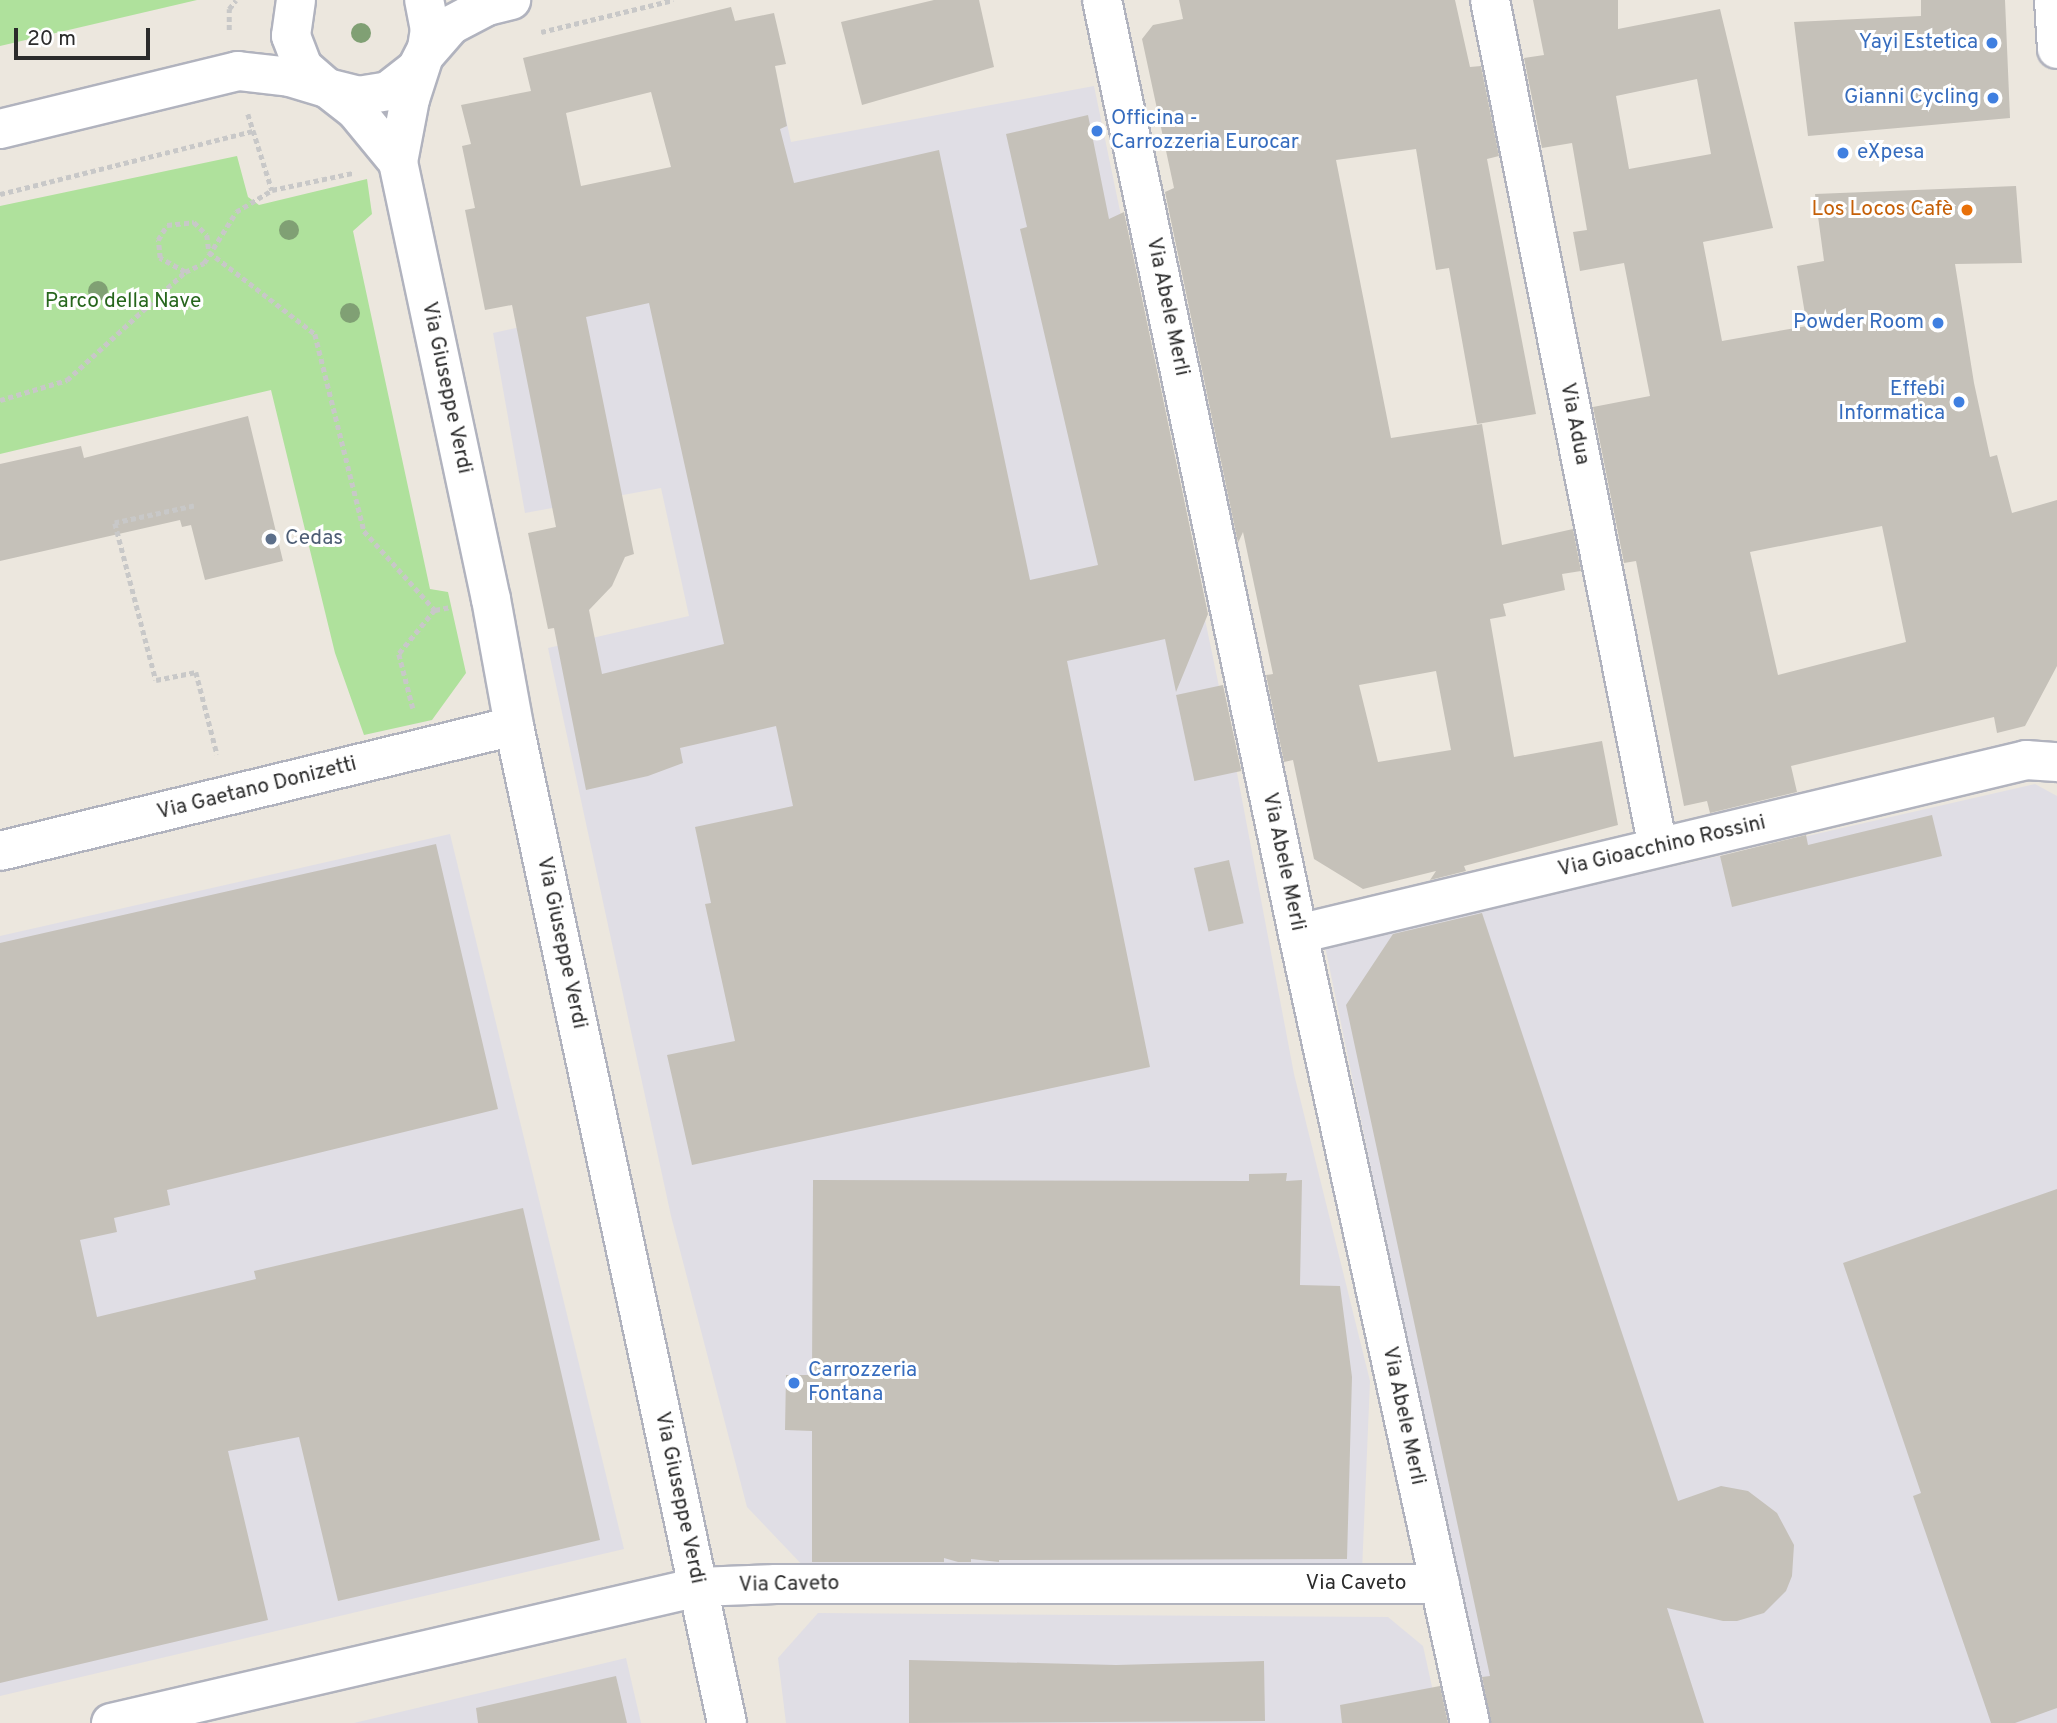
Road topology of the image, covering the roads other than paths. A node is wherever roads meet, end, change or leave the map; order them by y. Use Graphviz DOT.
graph roads {
  1 [pos="296,0"];
  2 [pos="424,0"];
  3 [pos="511,0"];
  4 [pos="1102,0"];
  5 [pos="1490,0"];
  6 [pos="2054,0"];
  7 [pos="2057,49"];
  8 [pos="424,56"];
  9 [pos="238,71"];
  10 [pos="327,88"];
  11 [pos="0,129"];
  12 [pos="398,162"];
  13 [pos="514,726"];
  14 [pos="2047,754"];
  15 [pos="1658,848"];
  16 [pos="0,851"];
  17 [pos="1298,934"];
  18 [pos="1440,1584"];
  19 [pos="698,1587"];
  20 [pos="111,1723"];
  21 [pos="727,1723"];
  22 [pos="1470,1723"];
  1 -- 9 [label="street"];
  1 -- 10 [label="street, Via Giuseppe Verdi"];
  2 -- 8 [label="street"];
  3 -- 8 [label="street"];
  4 -- 17 [label="street, Via Abele Merli"];
  5 -- 15 [label="street, Via Adua"];
  6 -- 7 [label="street"];
  8 -- 10 [label="street"];
  8 -- 12 [label="street, Via Giuseppe Verdi"];
  9 -- 10 [label="street"];
  9 -- 11 [label="street"];
  10 -- 12 [label="street, Via Giuseppe Verdi"];
  12 -- 13 [label="street, Via Giuseppe Verdi"];
  13 -- 16 [label="street, Via Gaetano Donizetti"];
  13 -- 19 [label="street, Via Giuseppe Verdi"];
  14 -- 15 [label="street, Via Gioacchino Rossini"];
  15 -- 17 [label="street, Via Gioacchino Rossini"];
  17 -- 18 [label="street, Via Abele Merli"];
  18 -- 19 [label="street, Via Caveto"];
  18 -- 22 [label="street, Via Abele Merli"];
  19 -- 20 [label="street, Via Caveto"];
  19 -- 21 [label="street, Via Giuseppe Verdi"];
}
